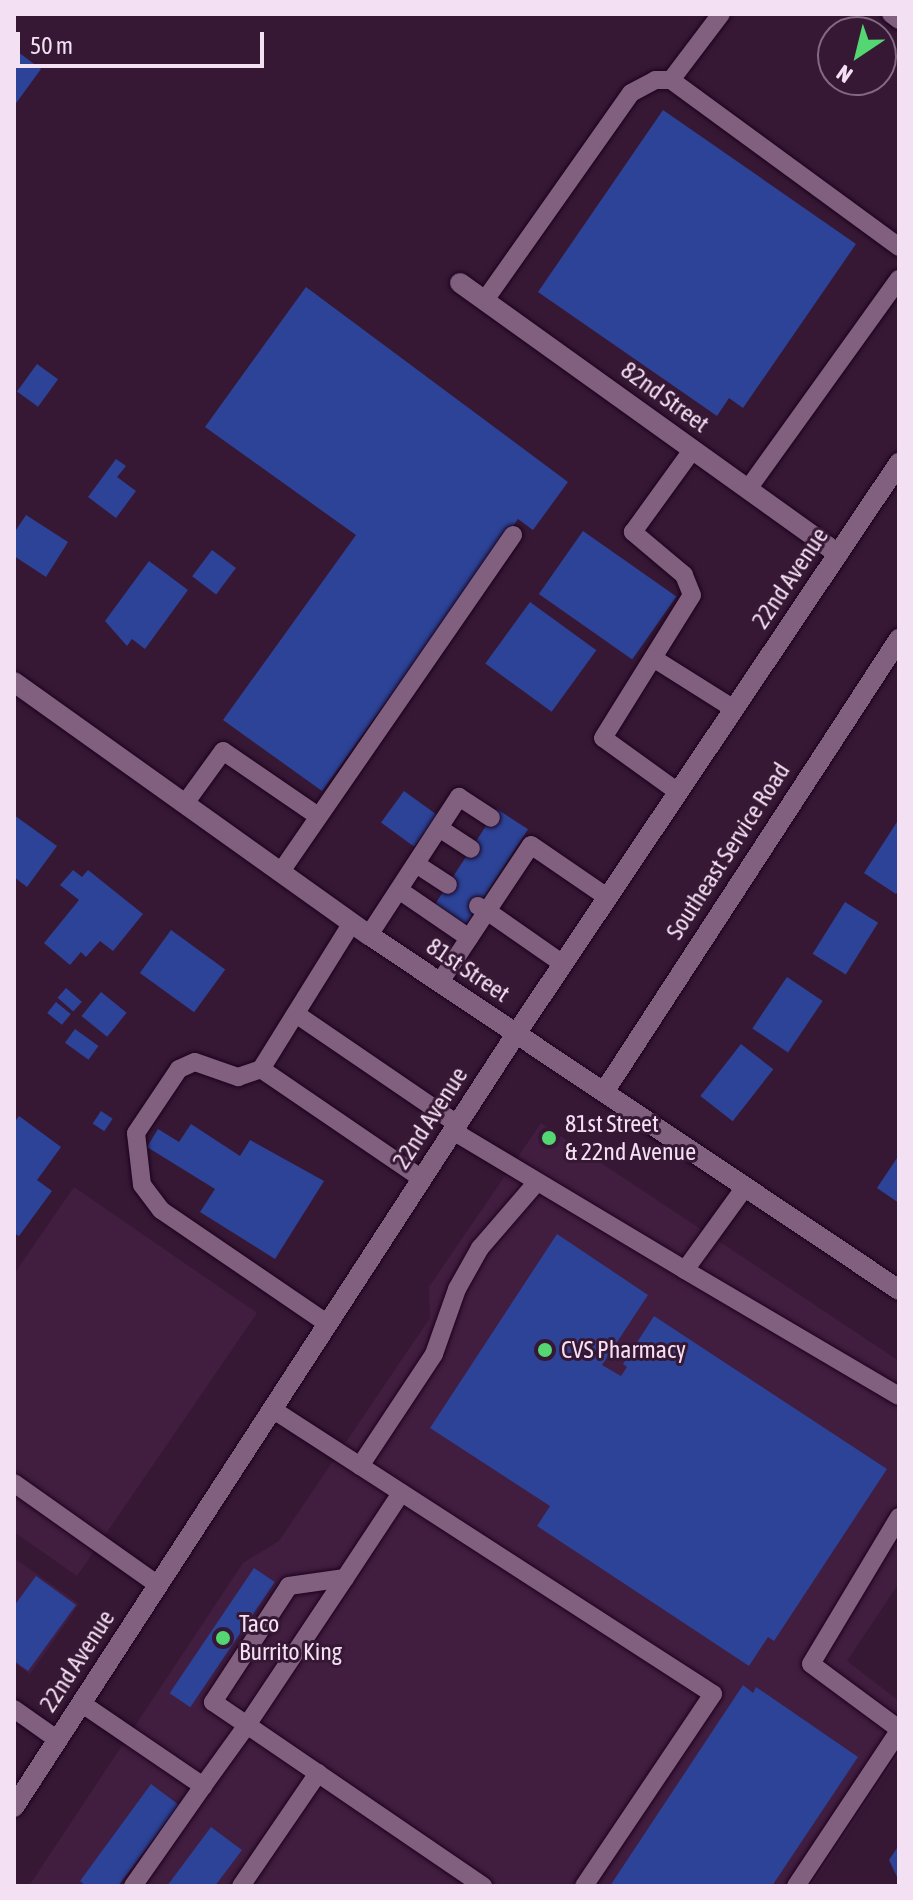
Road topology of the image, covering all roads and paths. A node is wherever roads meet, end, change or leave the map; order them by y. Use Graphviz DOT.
graph roads {
  1 [pos="721,14"];
  2 [pos="891,14"];
  3 [pos="899,20"];
  4 [pos="671,80"];
  5 [pos="899,247"];
  6 [pos="899,279"];
  7 [pos="460,283"];
  8 [pos="485,300"];
  9 [pos="693,449"];
  10 [pos="899,463"];
  11 [pos="748,489"];
  12 [pos="513,535"];
  13 [pos="838,554"];
  14 [pos="899,639"];
  15 [pos="653,658"];
  16 [pos="14,682"];
  17 [pos="734,709"];
  18 [pos="678,792"];
  19 [pos="186,802"];
  20 [pos="318,816"];
  21 [pos="491,818"];
  22 [pos="439,828"];
  23 [pos="471,849"];
  24 [pos="416,864"];
  25 [pos="282,870"];
  26 [pos="448,885"];
  27 [pos="399,890"];
  28 [pos="607,897"];
  29 [pos="483,908"];
  30 [pos="361,929"];
  31 [pos="469,938"];
  32 [pos="563,964"];
  33 [pos="440,982"];
  34 [pos="296,1014"];
  35 [pos="516,1034"];
  36 [pos="261,1069"];
  37 [pos="604,1092"];
  38 [pos="455,1128"];
  39 [pos="422,1179"];
  40 [pos="537,1182"];
  41 [pos="745,1187"];
  42 [pos="685,1270"];
  43 [pos="899,1290"];
  44 [pos="328,1324"];
  45 [pos="899,1396"];
  46 [pos="272,1409"];
  47 [pos="360,1466"];
  48 [pos="14,1483"];
  49 [pos="401,1493"];
  50 [pos="899,1517"];
  51 [pos="345,1578"];
  52 [pos="158,1585"];
  53 [pos="81,1703"];
  54 [pos="14,1709"];
  55 [pos="247,1725"];
  56 [pos="899,1730"];
  57 [pos="58,1740"];
  58 [pos="318,1773"];
  59 [pos="203,1786"];
  60 [pos="14,1807"];
  61 [pos="133,1886"];
  62 [pos="241,1886"];
  63 [pos="483,1886"];
  64 [pos="584,1886"];
  65 [pos="796,1886"];
  1 -- 4 [label="lane"];
  2 -- 3 [label="lane"];
  4 -- 5 [label="lane"];
  4 -- 8 [label="lane"];
  6 -- 11 [label="lane"];
  7 -- 8 [label="street, 82nd Street"];
  8 -- 9 [label="street, 82nd Street"];
  9 -- 11 [label="street, 82nd Street"];
  9 -- 15 [label="lane"];
  10 -- 13 [label="street, 22nd Avenue"];
  11 -- 13 [label="street, 82nd Street"];
  12 -- 20 [label="lane"];
  13 -- 17 [label="street, 22nd Avenue"];
  14 -- 37 [label="street, Southeast Service Road"];
  15 -- 17 [label="lane"];
  15 -- 18 [label="lane"];
  16 -- 19 [label="street, 81st Street"];
  17 -- 18 [label="street, 22nd Avenue"];
  18 -- 28 [label="street, 22nd Avenue"];
  19 -- 20 [label="lane"];
  19 -- 25 [label="street, 81st Street"];
  20 -- 25 [label="lane"];
  21 -- 22 [label="lane"];
  22 -- 23 [label="lane"];
  22 -- 24 [label="lane"];
  24 -- 26 [label="lane"];
  24 -- 27 [label="lane"];
  25 -- 30 [label="street, 81st Street"];
  27 -- 30 [label="lane"];
  27 -- 31 [label="lane"];
  28 -- 29 [label="lane"];
  28 -- 32 [label="street, 22nd Avenue"];
  29 -- 31 [label="lane"];
  29 -- 32 [label="lane"];
  30 -- 33 [label="street, 81st Street"];
  30 -- 34 [label="lane"];
  31 -- 33 [label="lane"];
  32 -- 35 [label="street, 22nd Avenue"];
  33 -- 35 [label="street, 81st Street"];
  34 -- 36 [label="lane"];
  34 -- 38 [label="lane"];
  35 -- 37 [label="street, 81st Street"];
  35 -- 38 [label="street, 22nd Avenue"];
  36 -- 39 [label="lane"];
  36 -- 44 [label="lane"];
  37 -- 41 [label="street, 81st Street"];
  38 -- 39 [label="street, 22nd Avenue"];
  38 -- 40 [label="lane"];
  39 -- 44 [label="street, 22nd Avenue"];
  40 -- 42 [label="lane"];
  40 -- 47 [label="lane"];
  41 -- 42 [label="lane"];
  41 -- 43 [label="street, 81st Street"];
  42 -- 45 [label="lane"];
  44 -- 46 [label="street, 22nd Avenue"];
  46 -- 47 [label="lane"];
  46 -- 52 [label="street, 22nd Avenue"];
  47 -- 49 [label="lane"];
  48 -- 52 [label="lane"];
  49 -- 51 [label="lane"];
  49 -- 64 [label="lane"];
  50 -- 56 [label="lane"];
  51 -- 55 [label="lane"];
  51 -- 55 [label="lane"];
  52 -- 53 [label="street, 22nd Avenue"];
  53 -- 57 [label="street, 22nd Avenue"];
  53 -- 59 [label="lane"];
  54 -- 57 [label="lane"];
  55 -- 58 [label="lane"];
  55 -- 59 [label="lane"];
  56 -- 65 [label="lane"];
  57 -- 60 [label="street, 22nd Avenue"];
  58 -- 62 [label="lane"];
  58 -- 63 [label="lane"];
  59 -- 61 [label="lane"];
}
